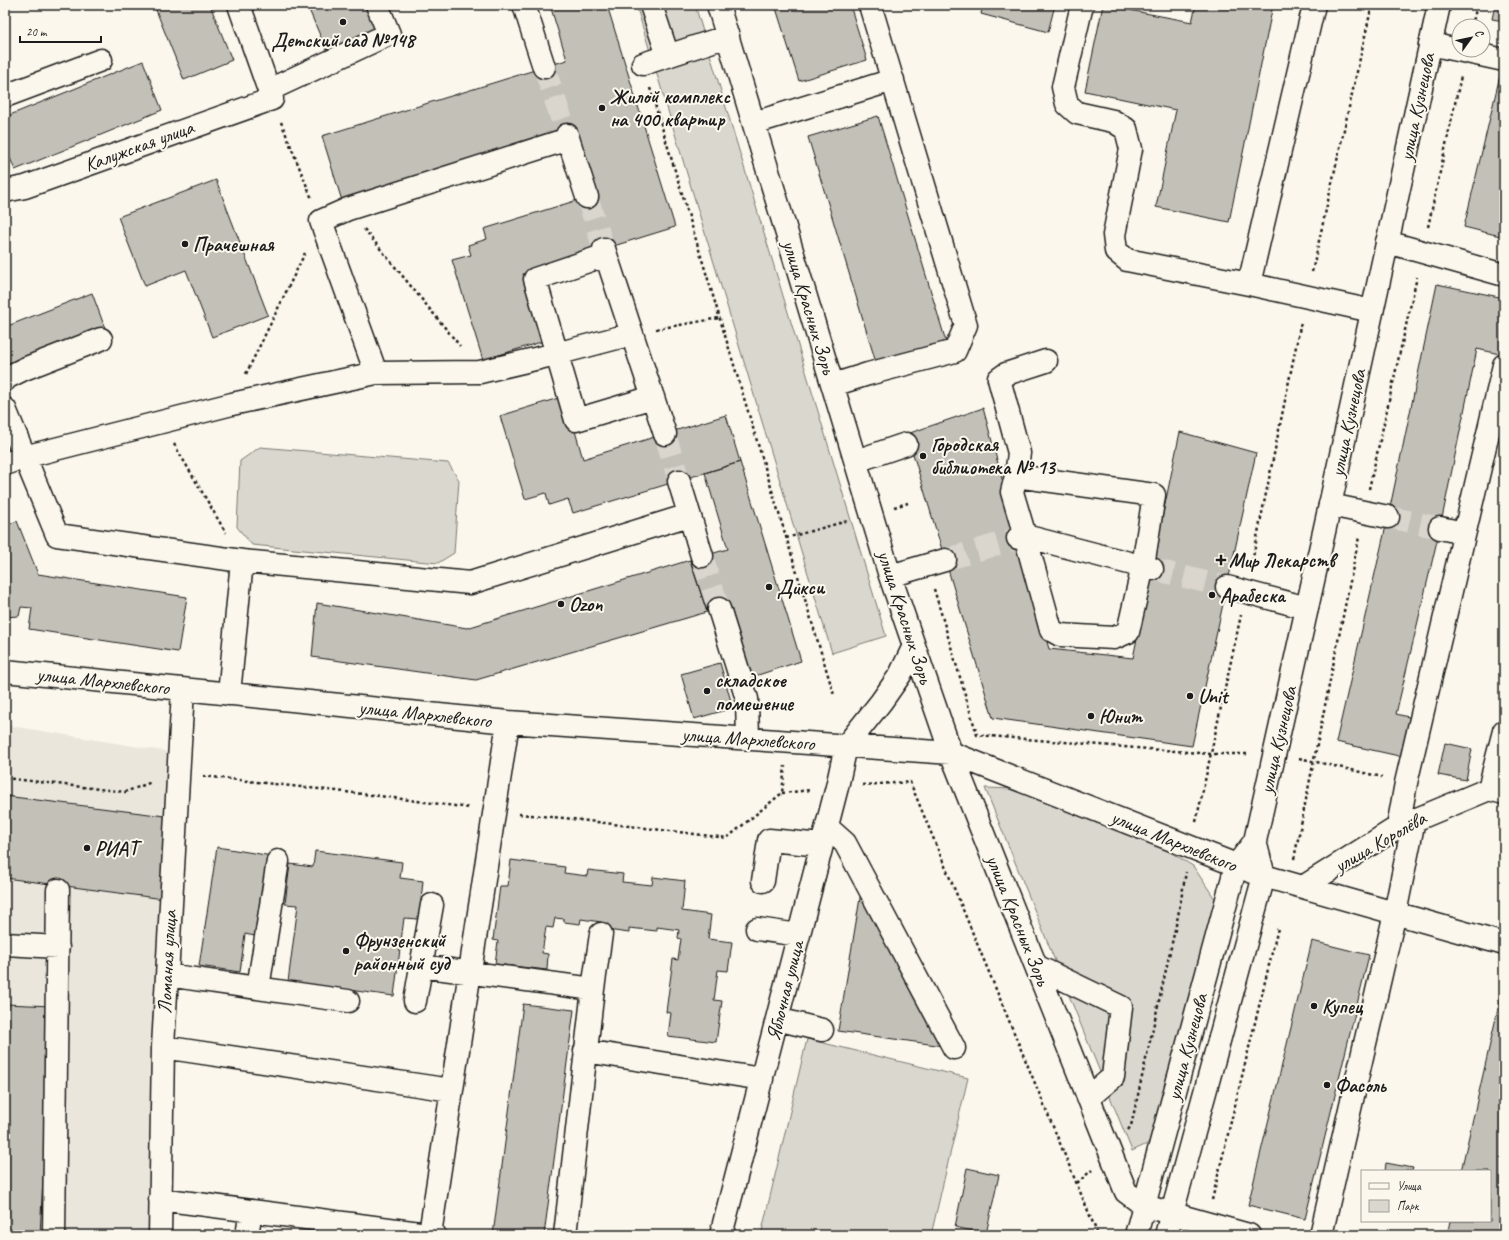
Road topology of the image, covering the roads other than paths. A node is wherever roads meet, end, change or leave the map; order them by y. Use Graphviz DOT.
graph roads {
  1 [pos="238,5"];
  2 [pos="377,5"];
  3 [pos="524,5"];
  4 [pos="651,5"];
  5 [pos="718,5"];
  6 [pos="870,5"];
  7 [pos="1082,5"];
  8 [pos="1314,5"];
  9 [pos="1439,5"];
  10 [pos="728,36"];
  11 [pos="1430,44"];
  12 [pos="668,56"];
  13 [pos="100,60"];
  14 [pos="1504,60"];
  15 [pos="643,64"];
  16 [pos="544,67"];
  17 [pos="893,80"];
  18 [pos="271,94"];
  19 [pos="5,96"];
  20 [pos="754,123"];
  21 [pos="6,190"];
  22 [pos="587,197"];
  23 [pos="1387,242"];
  24 [pos="1504,275"];
  25 [pos="1249,284"];
  26 [pos="1372,311"];
  27 [pos="632,334"];
  28 [pos="101,339"];
  29 [pos="556,354"];
  30 [pos="1046,361"];
  31 [pos="1504,365"];
  32 [pos="376,373"];
  33 [pos="5,380"];
  34 [pos="833,385"];
  35 [pos="653,397"];
  36 [pos="5,409"];
  37 [pos="665,434"];
  38 [pos="906,444"];
  39 [pos="14,460"];
  40 [pos="856,461"];
  41 [pos="1016,476"];
  42 [pos="679,481"];
  43 [pos="1330,505"];
  44 [pos="689,514"];
  45 [pos="1388,517"];
  46 [pos="1440,528"];
  47 [pos="1464,532"];
  48 [pos="1021,537"];
  49 [pos="702,556"];
  50 [pos="242,561"];
  51 [pos="936,563"];
  52 [pos="1148,568"];
  53 [pos="890,576"];
  54 [pos="1227,587"];
  55 [pos="1307,608"];
  56 [pos="719,609"];
  57 [pos="914,646"];
  58 [pos="5,671"];
  59 [pos="183,690"];
  60 [pos="229,694"];
  61 [pos="508,722"];
  62 [pos="1504,731"];
  63 [pos="748,739"];
  64 [pos="846,746"];
  65 [pos="951,753"];
  66 [pos="1496,791"];
  67 [pos="1406,824"];
  68 [pos="825,836"];
  69 [pos="1255,841"];
  70 [pos="278,861"];
  71 [pos="1236,866"];
  72 [pos="1264,876"];
  73 [pos="763,881"];
  74 [pos="1296,885"];
  75 [pos="58,890"];
  76 [pos="432,905"];
  77 [pos="1395,913"];
  78 [pos="757,928"];
  79 [pos="601,934"];
  80 [pos="799,936"];
  81 [pos="5,944"];
  82 [pos="1504,944"];
  83 [pos="58,947"];
  84 [pos="421,966"];
  85 [pos="1036,966"];
  86 [pos="469,973"];
  87 [pos="167,975"];
  88 [pos="258,988"];
  89 [pos="593,989"];
  90 [pos="348,1001"];
  91 [pos="415,1001"];
  92 [pos="777,1019"];
  93 [pos="822,1030"];
  94 [pos="163,1046"];
  95 [pos="954,1048"];
  96 [pos="585,1051"];
  97 [pos="762,1080"];
  98 [pos="452,1090"];
  99 [pos="1088,1098"];
  100 [pos="160,1199"];
  101 [pos="1145,1206"];
  102 [pos="250,1211"];
  103 [pos="1172,1214"];
  104 [pos="1238,1234"];
  105 [pos="54,1235"];
  106 [pos="160,1235"];
  107 [pos="247,1235"];
  108 [pos="432,1235"];
  109 [pos="565,1235"];
  110 [pos="721,1235"];
  111 [pos="1136,1235"];
  112 [pos="1166,1235"];
  113 [pos="1321,1235"];
  1 -- 18 [label="street"];
  2 -- 18 [label="street, Калужская улица"];
  3 -- 16 [label="street"];
  4 -- 12 [label="street"];
  5 -- 10 [label="street, улица Красных Зорь"];
  6 -- 17 [label="street"];
  7 -- 25 [label="street"];
  8 -- 25 [label="street"];
  9 -- 11 [label="street, улица Кузнецова"];
  10 -- 12 [label="street"];
  10 -- 20 [label="street, улица Красных Зорь"];
  11 -- 14 [label="street"];
  11 -- 23 [label="street, улица Кузнецова"];
  12 -- 15 [label="street"];
  13 -- 19 [label="street"];
  17 -- 20 [label="street"];
  17 -- 34 [label="street"];
  18 -- 21 [label="street, Калужская улица"];
  20 -- 34 [label="street, улица Красных Зорь"];
  22 -- 32 [label="street"];
  23 -- 24 [label="street"];
  23 -- 26 [label="street, улица Кузнецова"];
  25 -- 26 [label="street"];
  26 -- 43 [label="street, улица Кузнецова"];
  27 -- 29 [label="street"];
  27 -- 29 [label="street"];
  27 -- 35 [label="street"];
  28 -- 33 [label="street"];
  29 -- 32 [label="street"];
  29 -- 35 [label="street"];
  30 -- 41 [label="street"];
  31 -- 47 [label="street"];
  32 -- 39 [label="street"];
  34 -- 40 [label="street, улица Красных Зорь"];
  35 -- 37 [label="street"];
  36 -- 39 [label="street"];
  38 -- 40 [label="street"];
  39 -- 50 [label="street"];
  40 -- 53 [label="street, улица Красных Зорь"];
  41 -- 48 [label="street"];
  41 -- 52 [label="street"];
  42 -- 44 [label="street"];
  43 -- 45 [label="street"];
  43 -- 55 [label="street, улица Кузнецова"];
  44 -- 49 [label="street"];
  44 -- 50 [label="street"];
  46 -- 47 [label="street"];
  47 -- 67 [label="street"];
  48 -- 52 [label="street"];
  48 -- 52 [label="street"];
  50 -- 60 [label="street"];
  51 -- 53 [label="street"];
  53 -- 57 [label="street, улица Красных Зорь"];
  54 -- 55 [label="street"];
  55 -- 69 [label="street, улица Кузнецова"];
  56 -- 63 [label="street"];
  57 -- 64 [label="street"];
  57 -- 65 [label="street, улица Красных Зорь"];
  58 -- 59 [label="street, улица Мархлевского"];
  59 -- 60 [label="street, улица Мархлевского"];
  59 -- 87 [label="street, Ломаная улица"];
  60 -- 61 [label="street, улица Мархлевского"];
  61 -- 63 [label="street, улица Мархлевского"];
  61 -- 86 [label="street"];
  62 -- 66 [label="street"];
  63 -- 64 [label="street, улица Мархлевского"];
  64 -- 65 [label="street, улица Мархлевского"];
  64 -- 68 [label="street, Яблочная улица"];
  65 -- 71 [label="street, улица Мархлевского"];
  65 -- 85 [label="street, улица Красных Зорь"];
  66 -- 67 [label="street, улица Королёва"];
  67 -- 74 [label="street, улица Королёва"];
  67 -- 77 [label="street"];
  68 -- 73 [label="street"];
  68 -- 80 [label="street, Яблочная улица"];
  68 -- 95 [label="street"];
  69 -- 71 [label="street, улица Кузнецова"];
  69 -- 72 [label="street, улица Кузнецова"];
  70 -- 88 [label="street"];
  71 -- 72 [label="street, улица Мархлевского"];
  71 -- 101 [label="street, улица Кузнецова"];
  72 -- 74 [label="street, улица Мархлевского"];
  72 -- 103 [label="street, улица Кузнецова"];
  74 -- 77 [label="street, улица Мархлевского"];
  75 -- 83 [label="street"];
  76 -- 84 [label="street"];
  77 -- 82 [label="street, улица Мархлевского"];
  77 -- 113 [label="street"];
  78 -- 80 [label="street"];
  79 -- 89 [label="street"];
  80 -- 92 [label="street, Яблочная улица"];
  81 -- 83 [label="street"];
  83 -- 105 [label="street"];
  84 -- 86 [label="street"];
  84 -- 91 [label="street"];
  85 -- 99 [label="street, улица Красных Зорь"];
  85 -- 99 [label="street"];
  86 -- 89 [label="street"];
  86 -- 98 [label="street"];
  87 -- 88 [label="street"];
  87 -- 94 [label="street, Ломаная улица"];
  88 -- 90 [label="street"];
  89 -- 96 [label="street"];
  92 -- 93 [label="street"];
  92 -- 97 [label="street, Яблочная улица"];
  94 -- 98 [label="street"];
  94 -- 100 [label="street, Ломаная улица"];
  96 -- 97 [label="street"];
  96 -- 109 [label="street"];
  97 -- 110 [label="street, Яблочная улица"];
  98 -- 108 [label="street"];
  99 -- 101 [label="street, улица Красных Зорь"];
  100 -- 102 [label="street"];
  100 -- 106 [label="street, Ломаная улица"];
  101 -- 103 [label="street, улица Красных Зорь"];
  101 -- 111 [label="street, улица Кузнецова"];
  102 -- 107 [label="street"];
  102 -- 108 [label="street"];
  103 -- 104 [label="street, улица Красных Зорь"];
  103 -- 112 [label="street, улица Кузнецова"];
}
